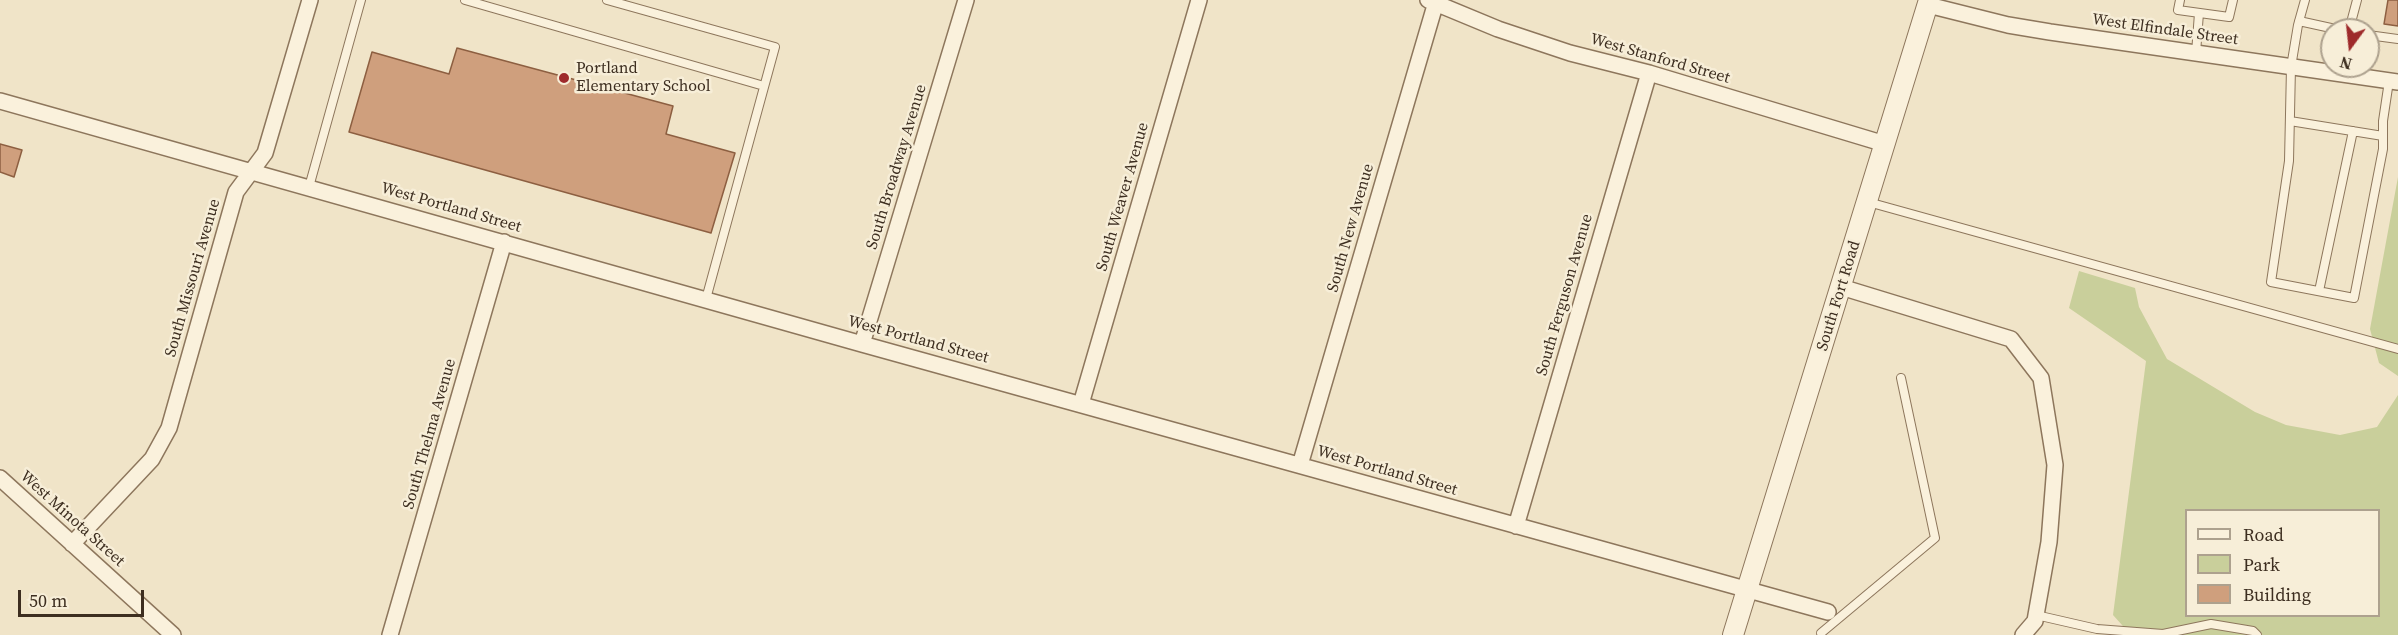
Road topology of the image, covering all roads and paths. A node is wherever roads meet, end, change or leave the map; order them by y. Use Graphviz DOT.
graph roads {
  1 [pos="310,0"];
  2 [pos="361,0"];
  3 [pos="465,0"];
  4 [pos="607,0"];
  5 [pos="966,0"];
  6 [pos="1199,0"];
  7 [pos="2180,0"];
  8 [pos="2233,0"];
  9 [pos="2305,0"];
  10 [pos="2357,0"];
  11 [pos="1432,1"];
  12 [pos="1929,3"];
  13 [pos="2199,13"];
  14 [pos="2352,18"];
  15 [pos="2299,21"];
  16 [pos="2320,26"];
  17 [pos="2380,37"];
  18 [pos="2398,39"];
  19 [pos="2196,53"];
  20 [pos="2291,67"];
  21 [pos="1649,73"];
  22 [pos="2394,82"];
  23 [pos="764,86"];
  24 [pos="0,101"];
  25 [pos="2290,121"];
  26 [pos="2353,131"];
  27 [pos="2383,136"];
  28 [pos="1885,144"];
  29 [pos="252,171"];
  30 [pos="309,187"];
  31 [pos="1868,202"];
  32 [pos="504,242"];
  33 [pos="1841,287"];
  34 [pos="2319,291"];
  35 [pos="706,299"];
  36 [pos="862,344"];
  37 [pos="2398,348"];
  38 [pos="1901,378"];
  39 [pos="1082,404"];
  40 [pos="1300,465"];
  41 [pos="0,478"];
  42 [pos="1516,526"];
  43 [pos="72,544"];
  44 [pos="1747,591"];
  45 [pos="1828,612"];
  46 [pos="2036,615"];
  47 [pos="1821,633"];
  48 [pos="172,635"];
  49 [pos="390,635"];
  50 [pos="1733,635"];
  51 [pos="2023,635"];
  52 [pos="2257,635"];
  1 -- 29 [label="street, South Missouri Avenue"];
  2 -- 30 [label="lane"];
  3 -- 23 [label="lane"];
  4 -- 23 [label="lane"];
  5 -- 36 [label="street, South Broadway Avenue"];
  6 -- 39 [label="street, South Weaver Avenue"];
  7 -- 13 [label="lane"];
  8 -- 13 [label="lane"];
  9 -- 15 [label="lane"];
  10 -- 14 [label="lane"];
  11 -- 21 [label="street, West Stanford Street"];
  11 -- 40 [label="street, South New Avenue"];
  12 -- 19 [label="street, West Elfindale Street"];
  12 -- 28 [label="street, South Fort Road"];
  13 -- 19 [label="lane"];
  15 -- 16 [label="lane"];
  15 -- 20 [label="lane"];
  17 -- 18 [label="lane"];
  19 -- 20 [label="street, West Elfindale Street"];
  20 -- 22 [label="street, West Elfindale Street"];
  20 -- 25 [label="lane"];
  21 -- 28 [label="street, West Stanford Street"];
  21 -- 42 [label="street, South Ferguson Avenue"];
  22 -- 27 [label="lane"];
  23 -- 35 [label="lane"];
  24 -- 29 [label="street, West Portland Street"];
  25 -- 26 [label="lane"];
  25 -- 34 [label="lane"];
  26 -- 27 [label="lane"];
  26 -- 34 [label="lane"];
  27 -- 34 [label="lane"];
  28 -- 31 [label="street, South Fort Road"];
  29 -- 30 [label="street, West Portland Street"];
  29 -- 43 [label="street, South Missouri Avenue"];
  30 -- 32 [label="street, West Portland Street"];
  31 -- 33 [label="street, South Fort Road"];
  31 -- 37 [label="lane"];
  32 -- 35 [label="street, West Portland Street"];
  32 -- 49 [label="street, South Thelma Avenue"];
  33 -- 44 [label="street, South Fort Road"];
  33 -- 46 [label="street"];
  35 -- 36 [label="street, West Portland Street"];
  36 -- 39 [label="street, West Portland Street"];
  38 -- 47 [label="lane"];
  39 -- 40 [label="street, West Portland Street"];
  40 -- 42 [label="street, West Portland Street"];
  41 -- 43 [label="street, West Minota Street"];
  42 -- 44 [label="street, West Portland Street"];
  43 -- 48 [label="street, West Minota Street"];
  44 -- 45 [label="street, West Portland Street"];
  44 -- 50 [label="street, South Fort Road"];
  46 -- 51 [label="street"];
  46 -- 52 [label="lane"];
}
